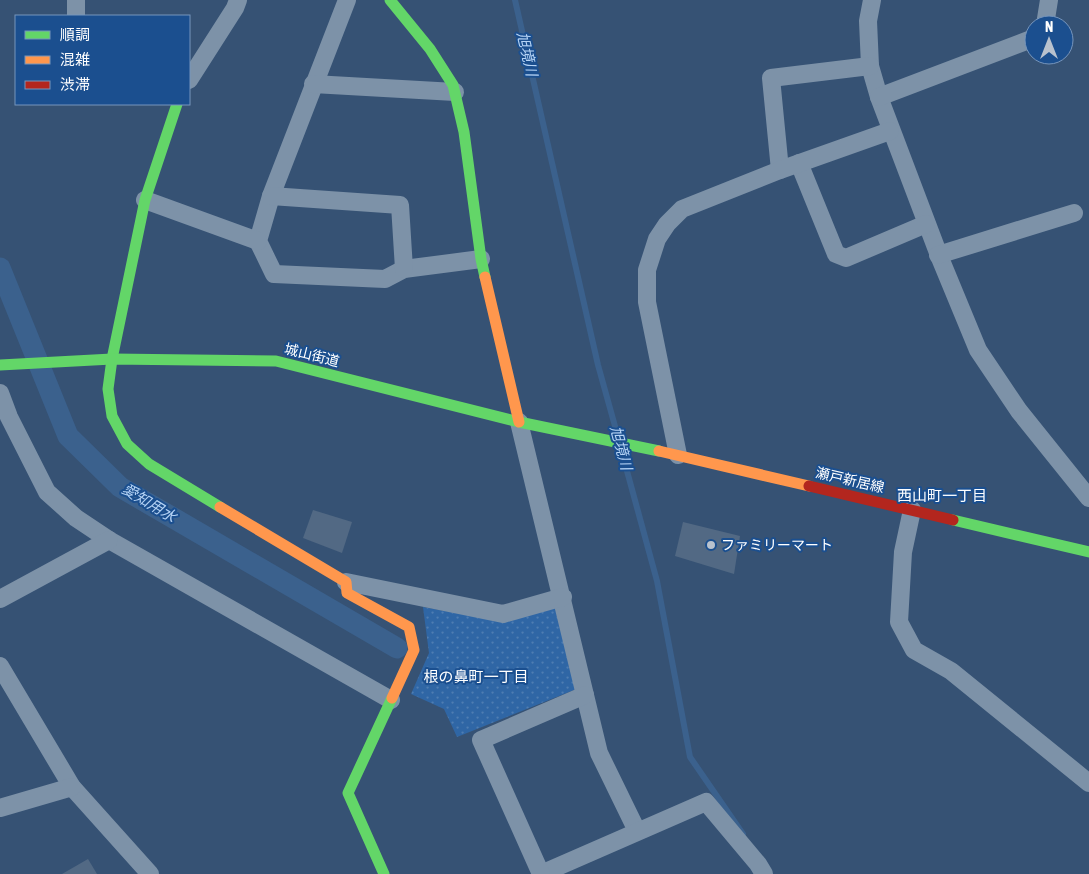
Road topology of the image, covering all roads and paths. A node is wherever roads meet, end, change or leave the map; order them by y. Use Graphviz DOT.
graph roads {
  1 [pos="76,0"];
  2 [pos="238,0"];
  3 [pos="347,0"];
  4 [pos="390,0"];
  5 [pos="872,0"];
  6 [pos="1049,0"];
  7 [pos="76,15"];
  8 [pos="1047,15"];
  9 [pos="1024,42"];
  10 [pos="870,66"];
  11 [pos="190,78"];
  12 [pos="313,84"];
  13 [pos="455,92"];
  14 [pos="879,97"];
  15 [pos="177,105"];
  16 [pos="890,131"];
  17 [pos="799,163"];
  18 [pos="780,170"];
  19 [pos="271,196"];
  20 [pos="145,200"];
  21 [pos="1074,213"];
  22 [pos="926,224"];
  23 [pos="258,241"];
  24 [pos="938,255"];
  25 [pos="481,259"];
  26 [pos="404,269"];
  27 [pos="112,359"];
  28 [pos="4,365"];
  29 [pos="0,393"];
  30 [pos="520,422"];
  31 [pos="634,446"];
  32 [pos="678,455"];
  33 [pos="1089,498"];
  34 [pos="912,510"];
  35 [pos="109,540"];
  36 [pos="1089,552"];
  37 [pos="346,582"];
  38 [pos="563,597"];
  39 [pos="0,599"];
  40 [pos="0,666"];
  41 [pos="585,695"];
  42 [pos="391,700"];
  43 [pos="1089,783"];
  44 [pos="72,787"];
  45 [pos="0,808"];
  46 [pos="637,831"];
  47 [pos="150,874"];
  48 [pos="384,874"];
  49 [pos="541,874"];
  50 [pos="764,874"];
  1 -- 7 [label="street"];
  2 -- 11 [label="street"];
  3 -- 12 [label="street"];
  4 -- 13 [label="street"];
  5 -- 10 [label="street"];
  6 -- 8 [label="street"];
  9 -- 14 [label="street"];
  10 -- 14 [label="street"];
  10 -- 18 [label="street"];
  12 -- 13 [label="street"];
  12 -- 19 [label="street"];
  13 -- 25 [label="street"];
  14 -- 16 [label="street"];
  15 -- 20 [label="street"];
  16 -- 17 [label="street"];
  16 -- 22 [label="street"];
  17 -- 18 [label="street"];
  17 -- 22 [label="street"];
  18 -- 32 [label="street"];
  19 -- 23 [label="street"];
  19 -- 26 [label="street"];
  20 -- 23 [label="street"];
  20 -- 27 [label="street"];
  21 -- 24 [label="street"];
  22 -- 24 [label="street"];
  23 -- 26 [label="street"];
  24 -- 33 [label="street"];
  25 -- 26 [label="street"];
  25 -- 30 [label="street"];
  27 -- 28 [label="street, 城山街道"];
  27 -- 30 [label="street, 城山街道"];
  27 -- 37 [label="street"];
  29 -- 35 [label="street"];
  30 -- 31 [label="street, 城山街道"];
  30 -- 38 [label="street"];
  31 -- 32 [label="street, 瀬戸新居線"];
  32 -- 34 [label="street, 瀬戸新居線"];
  34 -- 36 [label="street, 瀬戸新居線"];
  34 -- 43 [label="street"];
  35 -- 39 [label="street"];
  35 -- 42 [label="street"];
  37 -- 38 [label="street"];
  37 -- 42 [label="street"];
  38 -- 41 [label="street"];
  40 -- 44 [label="street"];
  41 -- 46 [label="street"];
  41 -- 49 [label="street"];
  42 -- 48 [label="street"];
  44 -- 45 [label="street"];
  44 -- 47 [label="street"];
  46 -- 49 [label="street"];
  46 -- 50 [label="street"];
}
